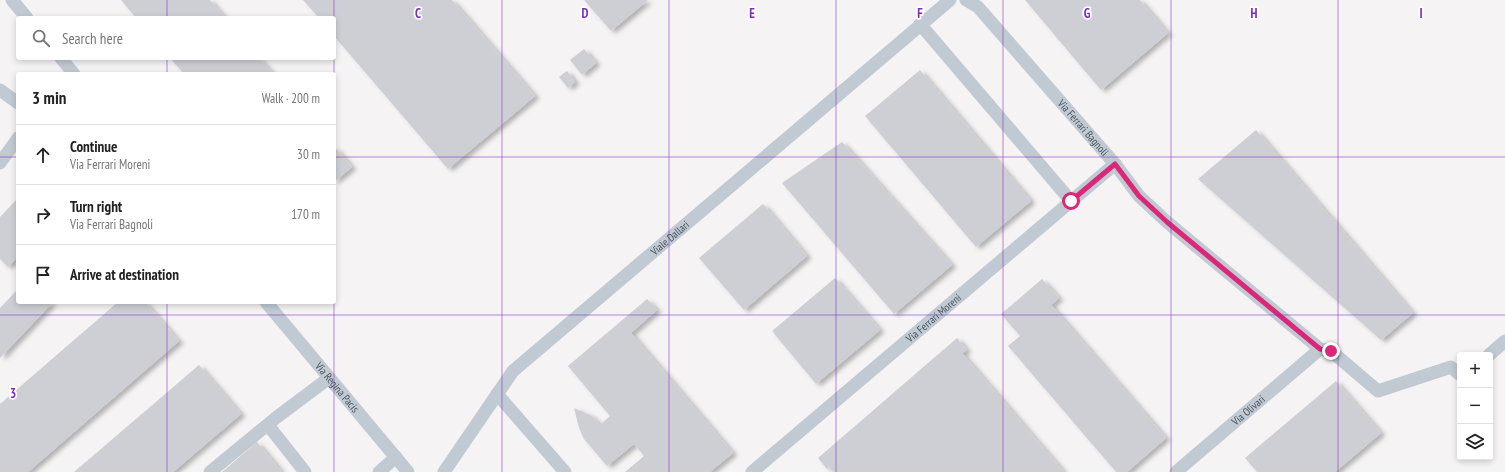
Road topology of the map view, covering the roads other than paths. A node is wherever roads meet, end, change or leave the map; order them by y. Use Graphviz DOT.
graph roads {
  1 [pos="12,0"];
  2 [pos="950,0"];
  3 [pos="966,0"];
  4 [pos="25,16"];
  5 [pos="920,24"];
  6 [pos="63,60"];
  7 [pos="72,72"];
  8 [pos="0,90"];
  9 [pos="16,102"];
  10 [pos="16,141"];
  11 [pos="0,163"];
  12 [pos="1115,164"];
  13 [pos="1071,201"];
  14 [pos="268,304"];
  15 [pos="1505,341"];
  16 [pos="1320,349"];
  17 [pos="1492,352"];
  18 [pos="1457,372"];
  19 [pos="329,378"];
  20 [pos="497,394"];
  21 [pos="268,425"];
  22 [pos="396,457"];
  23 [pos="210,472"];
  24 [pos="305,472"];
  25 [pos="379,472"];
  26 [pos="408,472"];
  27 [pos="444,472"];
  28 [pos="565,472"];
  29 [pos="752,472"];
  30 [pos="1176,472"];
  1 -- 4 [label="street"];
  2 -- 5 [label="street"];
  3 -- 12 [label="street, Via Ferrari Bagnoli"];
  5 -- 13 [label="street"];
  5 -- 20 [label="street, Viale Dallari"];
  6 -- 7 [label="street"];
  8 -- 9 [label="street"];
  10 -- 11 [label="street"];
  12 -- 13 [label="street, Via Ferrari Moreni"];
  12 -- 16 [label="street, Via Ferrari Bagnoli"];
  13 -- 29 [label="street, Via Ferrari Moreni"];
  14 -- 19 [label="street, Via Regina Pacis"];
  15 -- 17 [label="street"];
  16 -- 18 [label="street, Via Ferrari Bagnoli"];
  16 -- 30 [label="street, Via Olivari"];
  19 -- 21 [label="street"];
  19 -- 22 [label="street, Via Regina Pacis"];
  20 -- 27 [label="street, Viale Dallari"];
  20 -- 28 [label="street"];
  21 -- 23 [label="street"];
  21 -- 24 [label="street"];
  22 -- 25 [label="street"];
  22 -- 26 [label="street, Via Regina Pacis"];
}
